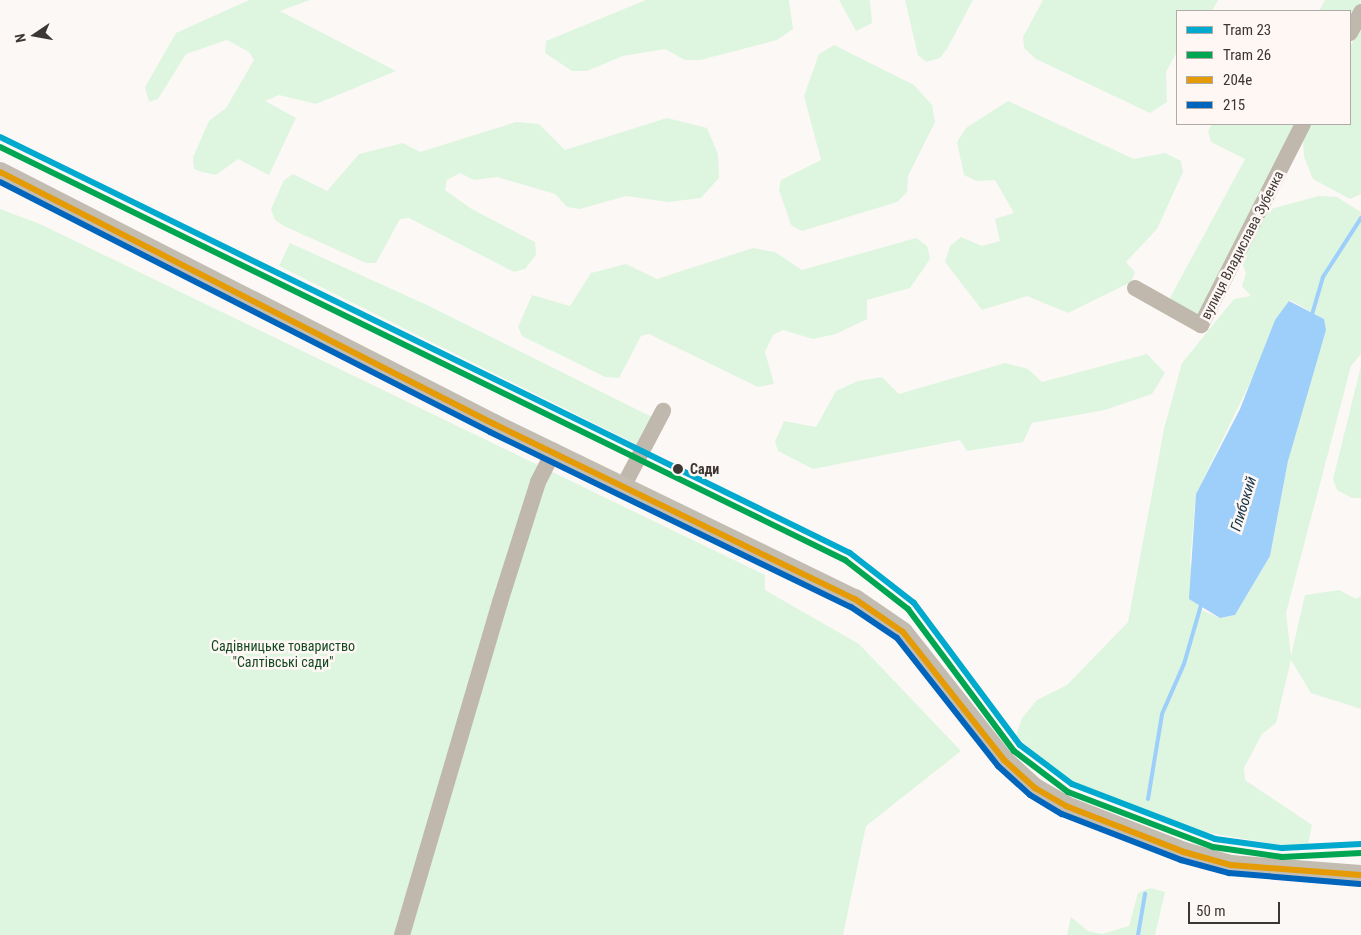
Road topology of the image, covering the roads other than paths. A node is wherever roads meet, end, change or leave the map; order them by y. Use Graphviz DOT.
graph roads {
  1 [pos="1361,12"];
  2 [pos="1351,32"];
  3 [pos="1302,125"];
  4 [pos="0,172"];
  5 [pos="1135,288"];
  6 [pos="663,411"];
  7 [pos="554,451"];
  8 [pos="624,485"];
  9 [pos="1361,875"];
  10 [pos="402,935"];
  1 -- 2 [label="street"];
  3 -- 5 [label="street, вулиця Владислава Зубенка"];
  4 -- 7 [label="main road"];
  6 -- 8 [label="street"];
  7 -- 8 [label="main road"];
  7 -- 10 [label="street"];
  8 -- 9 [label="main road"];
}
